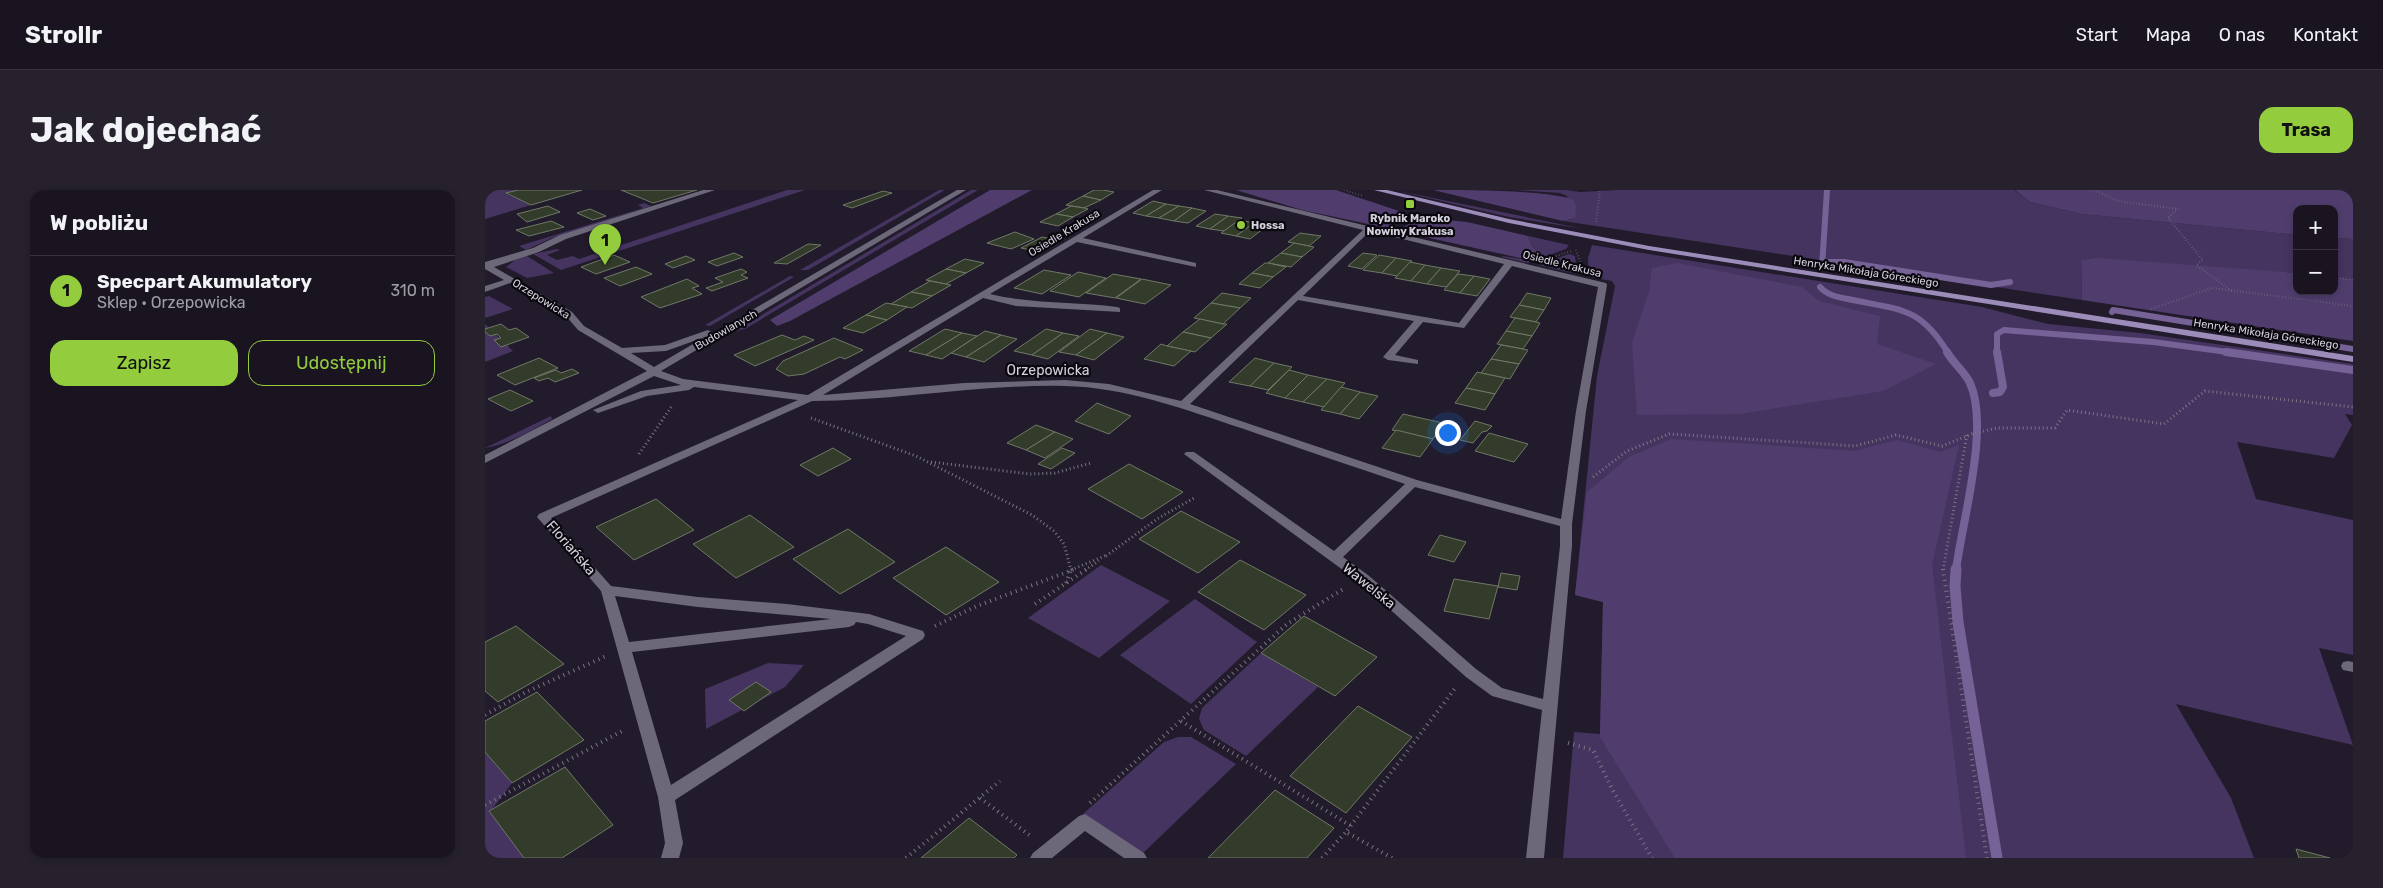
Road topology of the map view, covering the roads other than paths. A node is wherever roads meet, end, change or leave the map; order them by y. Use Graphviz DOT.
graph roads {
  1 [pos="711,190"];
  2 [pos="962,190"];
  3 [pos="1158,190"];
  4 [pos="1208,190"];
  5 [pos="1378,190"];
  6 [pos="1369,229"];
  7 [pos="1076,239"];
  8 [pos="1510,262"];
  9 [pos="486,265"];
  10 [pos="1193,265"];
  11 [pos="512,280"];
  12 [pos="485,289"];
  13 [pos="981,295"];
  14 [pos="1297,297"];
  15 [pos="1117,310"];
  16 [pos="751,315"];
  17 [pos="1421,318"];
  18 [pos="620,352"];
  19 [pos="2353,359"];
  20 [pos="1414,362"];
  21 [pos="654,372"];
  22 [pos="698,385"];
  23 [pos="810,398"];
  24 [pos="1183,405"];
  25 [pos="544,431"];
  26 [pos="1190,454"];
  27 [pos="485,460"];
  28 [pos="1413,484"];
  29 [pos="1566,524"];
  30 [pos="1335,558"];
  31 [pos="607,590"];
  32 [pos="869,619"];
  33 [pos="625,648"];
  34 [pos="1551,707"];
  35 [pos="666,798"];
  36 [pos="1044,854"];
  37 [pos="670,858"];
  38 [pos="1138,858"];
  39 [pos="1535,858"];
  1 -- 9 [label="street"];
  2 -- 16 [label="street, Budowlanych"];
  3 -- 7 [label="street, Osiedle Krakusa"];
  4 -- 6 [label="street, Osiedle Krakusa"];
  5 -- 19 [label="main road, Henryka Mikołaja Góreckiego"];
  6 -- 8 [label="street, Osiedle Krakusa"];
  6 -- 14 [label="street"];
  7 -- 10 [label="street"];
  7 -- 13 [label="street, Osiedle Krakusa"];
  8 -- 17 [label="street"];
  8 -- 29 [label="street, Osiedle Krakusa"];
  9 -- 11 [label="street, Orzepowicka"];
  11 -- 12 [label="street"];
  11 -- 18 [label="street, Orzepowicka"];
  13 -- 15 [label="street"];
  13 -- 23 [label="street, Osiedle Krakusa"];
  14 -- 17 [label="street"];
  14 -- 24 [label="street"];
  16 -- 18 [label="street"];
  16 -- 21 [label="street, Budowlanych"];
  17 -- 20 [label="street"];
  18 -- 21 [label="street, Orzepowicka"];
  21 -- 22 [label="street, Orzepowicka"];
  21 -- 25 [label="street, Budowlanych"];
  22 -- 23 [label="street, Orzepowicka"];
  22 -- 25 [label="street, Orzepowicka"];
  23 -- 24 [label="street, Orzepowicka"];
  23 -- 31 [label="street, Floriańska"];
  24 -- 28 [label="street, Orzepowicka"];
  25 -- 27 [label="street, Budowlanych"];
  26 -- 30 [label="street, Wawelska"];
  28 -- 29 [label="street"];
  28 -- 30 [label="street"];
  29 -- 34 [label="street"];
  30 -- 34 [label="street, Wawelska"];
  31 -- 32 [label="street"];
  31 -- 33 [label="street, Floriańska"];
  32 -- 33 [label="street"];
  32 -- 35 [label="street"];
  33 -- 35 [label="street, Floriańska"];
  34 -- 39 [label="street"];
  35 -- 37 [label="street, Floriańska"];
  36 -- 38 [label="street"];
}
